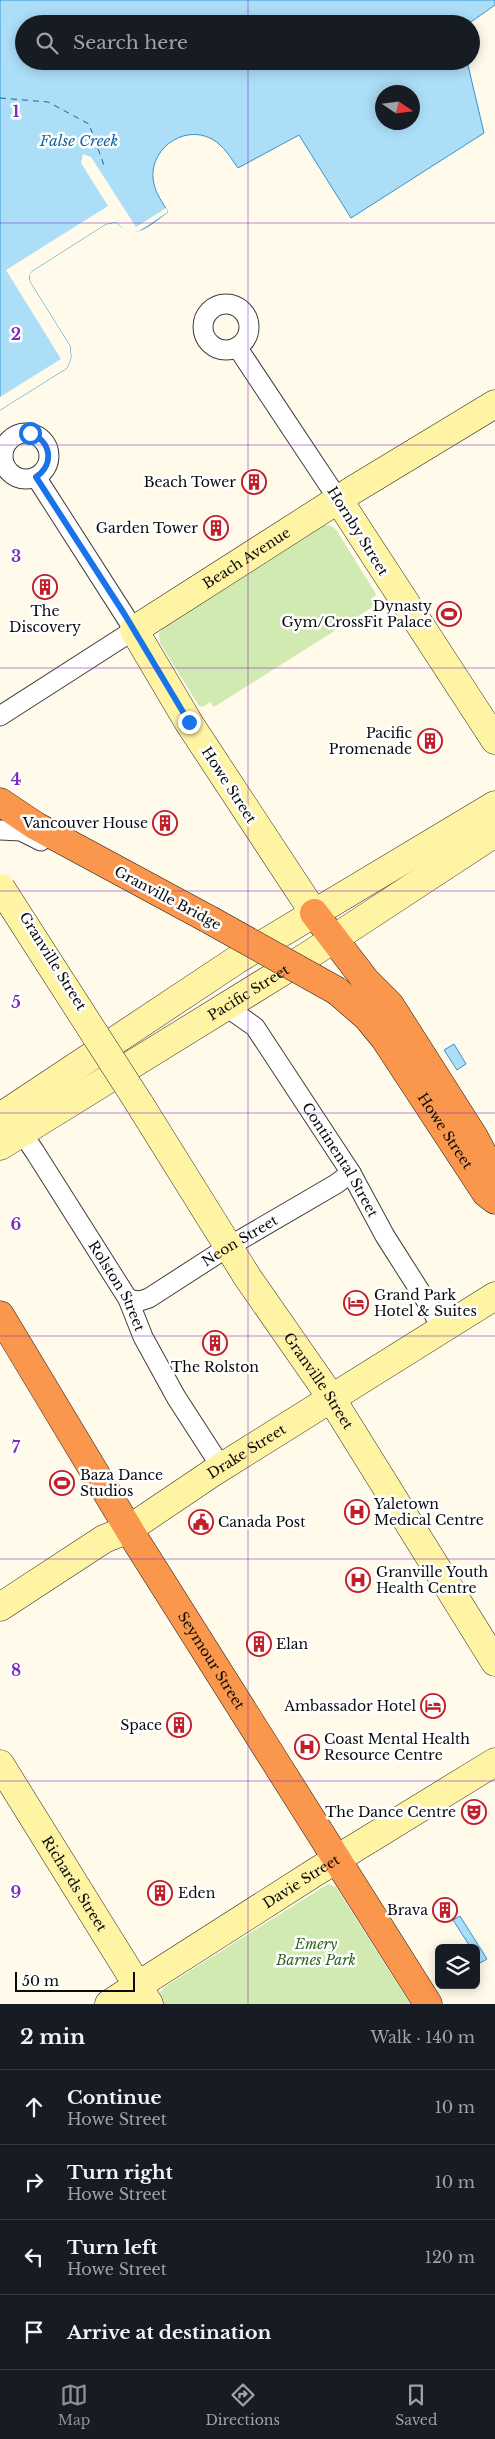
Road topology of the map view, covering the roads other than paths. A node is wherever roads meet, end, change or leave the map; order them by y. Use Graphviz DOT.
graph roads {
  1 [pos="237,347"];
  2 [pos="495,404"];
  3 [pos="36,477"];
  4 [pos="338,500"];
  5 [pos="134,630"];
  6 [pos="0,716"];
  7 [pos="495,740"];
  8 [pos="0,802"];
  9 [pos="495,805"];
  10 [pos="0,830"];
  11 [pos="495,833"];
  12 [pos="0,878"];
  13 [pos="0,887"];
  14 [pos="314,913"];
  15 [pos="334,938"];
  16 [pos="238,959"];
  17 [pos="337,991"];
  18 [pos="221,1009"];
  19 [pos="106,1044"];
  20 [pos="1,1115"];
  21 [pos="11,1139"];
  22 [pos="351,1173"];
  23 [pos="495,1177"];
  24 [pos="495,1200"];
  25 [pos="228,1247"];
  26 [pos="495,1296"];
  27 [pos="128,1299"];
  28 [pos="0,1315"];
  29 [pos="440,1330"];
  30 [pos="0,1350"];
  31 [pos="331,1398"];
  32 [pos="225,1465"];
  33 [pos="94,1473"];
  34 [pos="128,1529"];
  35 [pos="0,1606"];
  36 [pos="495,1662"];
  37 [pos="495,1762"];
  38 [pos="0,1764"];
  39 [pos="336,1859"];
  40 [pos="143,1995"];
  41 [pos="109,2004"];
  42 [pos="428,2004"];
  1 -- 4 [label="street, Hornby Street"];
  2 -- 4 [label="main road, Beach Avenue"];
  3 -- 5 [label="street, Howe Street"];
  4 -- 5 [label="main road, Beach Avenue"];
  4 -- 7 [label="main road, Hornby Street"];
  5 -- 6 [label="street, Beach Avenue"];
  5 -- 14 [label="main road, Howe Street"];
  8 -- 17 [label="highway, Granville Bridge, bridge"];
  9 -- 14 [label="main road"];
  10 -- 16 [label="street"];
  11 -- 15 [label="main road, Pacific Street"];
  12 -- 19 [label="street, Granville Street"];
  13 -- 25 [label="main road, Granville Street, bridge"];
  14 -- 15 [label="highway"];
  14 -- 16 [label="main road"];
  15 -- 18 [label="main road, Pacific Street"];
  15 -- 23 [label="highway"];
  16 -- 19 [label="main road"];
  17 -- 24 [label="highway, Howe Street"];
  18 -- 21 [label="main road, Pacific Street"];
  18 -- 22 [label="street, Continental Street"];
  19 -- 20 [label="main road"];
  20 -- 21 [label="street, Rolston Street"];
  21 -- 27 [label="street, Rolston Street"];
  22 -- 25 [label="street, Neon Street"];
  22 -- 29 [label="street, Continental Street"];
  25 -- 27 [label="street, Neon Street"];
  25 -- 31 [label="main road, Granville Street"];
  26 -- 29 [label="main road, Drake Street"];
  27 -- 32 [label="street, Rolston Street"];
  28 -- 33 [label="highway, Seymour Street"];
  29 -- 31 [label="main road, Drake Street"];
  30 -- 33 [label="highway"];
  31 -- 32 [label="main road, Drake Street"];
  31 -- 36 [label="main road, Granville Street"];
  32 -- 34 [label="main road, Drake Street"];
  33 -- 34 [label="highway, Seymour Street"];
  34 -- 35 [label="main road, Drake Street"];
  34 -- 39 [label="highway, Seymour Street"];
  37 -- 39 [label="main road, Davie Street"];
  38 -- 40 [label="main road, Richards Street"];
  39 -- 40 [label="main road, Davie Street"];
  39 -- 42 [label="highway, Seymour Street"];
  40 -- 41 [label="main road, Davie Street"];
}
